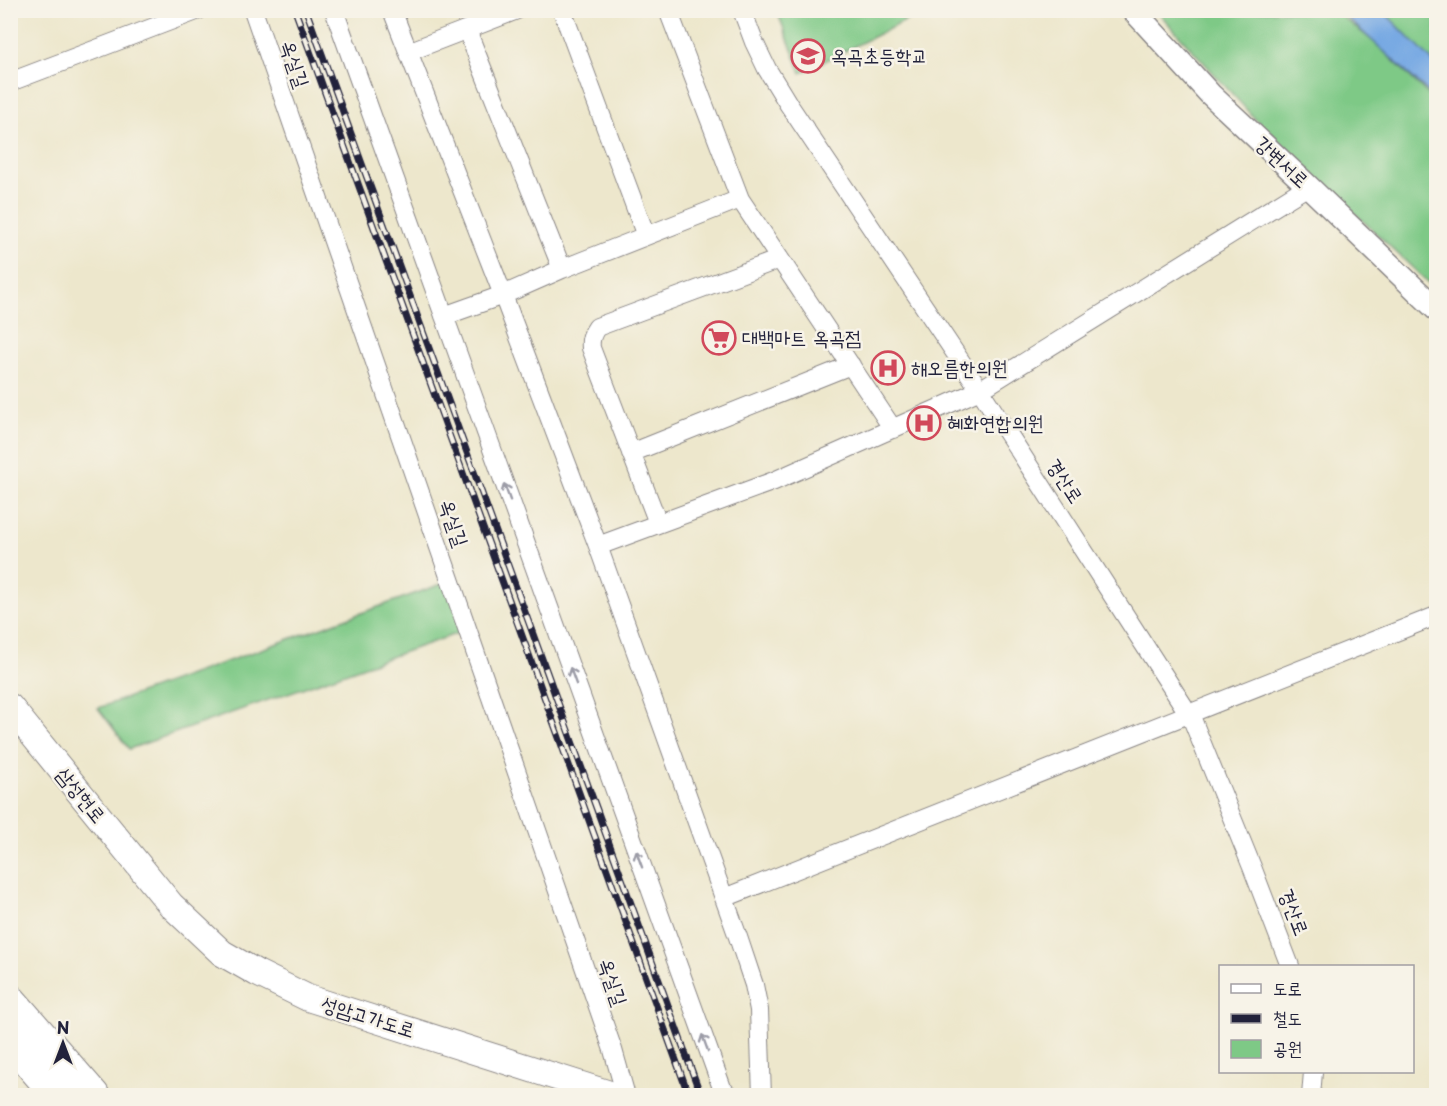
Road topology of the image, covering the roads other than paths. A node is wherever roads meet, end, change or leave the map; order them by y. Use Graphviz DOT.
graph roads {
  1 [pos="199,10"];
  2 [pos="253,10"];
  3 [pos="333,10"];
  4 [pos="392,10"];
  5 [pos="517,10"];
  6 [pos="561,10"];
  7 [pos="668,10"];
  8 [pos="742,10"];
  9 [pos="1133,10"];
  10 [pos="467,30"];
  11 [pos="408,52"];
  12 [pos="10,82"];
  13 [pos="1308,186"];
  14 [pos="740,199"];
  15 [pos="646,236"];
  16 [pos="780,259"];
  17 [pos="562,269"];
  18 [pos="503,295"];
  19 [pos="1437,309"];
  20 [pos="444,316"];
  21 [pos="851,366"];
  22 [pos="980,390"];
  23 [pos="893,429"];
  24 [pos="631,453"];
  25 [pos="658,523"];
  26 [pos="598,546"];
  27 [pos="1437,616"];
  28 [pos="10,707"];
  29 [pos="1188,715"];
  30 [pos="152,882"];
  31 [pos="724,898"];
  32 [pos="1290,965"];
  33 [pos="10,1001"];
  34 [pos="10,1039"];
  35 [pos="1312,1073"];
  36 [pos="59,1095"];
  37 [pos="93,1095"];
  38 [pos="616,1095"];
  39 [pos="626,1095"];
  40 [pos="729,1095"];
  41 [pos="762,1095"];
  42 [pos="1311,1095"];
  1 -- 12 [label="street"];
  2 -- 39 [label="street, 옥실길"];
  3 -- 20 [label="street"];
  4 -- 11 [label="street"];
  5 -- 10 [label="street"];
  6 -- 15 [label="street"];
  7 -- 14 [label="street"];
  8 -- 22 [label="street, 경산로"];
  9 -- 13 [label="street, 강변서로"];
  10 -- 11 [label="street"];
  10 -- 17 [label="street"];
  11 -- 18 [label="street"];
  13 -- 19 [label="street, 강변서로"];
  13 -- 22 [label="street"];
  14 -- 15 [label="street"];
  14 -- 16 [label="street"];
  15 -- 17 [label="street"];
  16 -- 21 [label="street"];
  16 -- 24 [label="street"];
  17 -- 18 [label="street"];
  18 -- 20 [label="street"];
  18 -- 26 [label="street"];
  40 -- 20 [label="street, one-way"];
  21 -- 23 [label="street"];
  21 -- 24 [label="street"];
  22 -- 23 [label="street"];
  22 -- 29 [label="street, 경산로"];
  23 -- 25 [label="street"];
  24 -- 25 [label="street"];
  25 -- 26 [label="street"];
  26 -- 31 [label="street"];
  27 -- 29 [label="street"];
  28 -- 30 [label="main road, 삼성현로"];
  29 -- 31 [label="street"];
  29 -- 32 [label="street, 경산로"];
  30 -- 38 [label="main road, 성암고가도로"];
  31 -- 41 [label="street"];
  33 -- 37 [label="highway"];
  34 -- 36 [label="highway"];
  35 -- 42 [label="street"];
}
